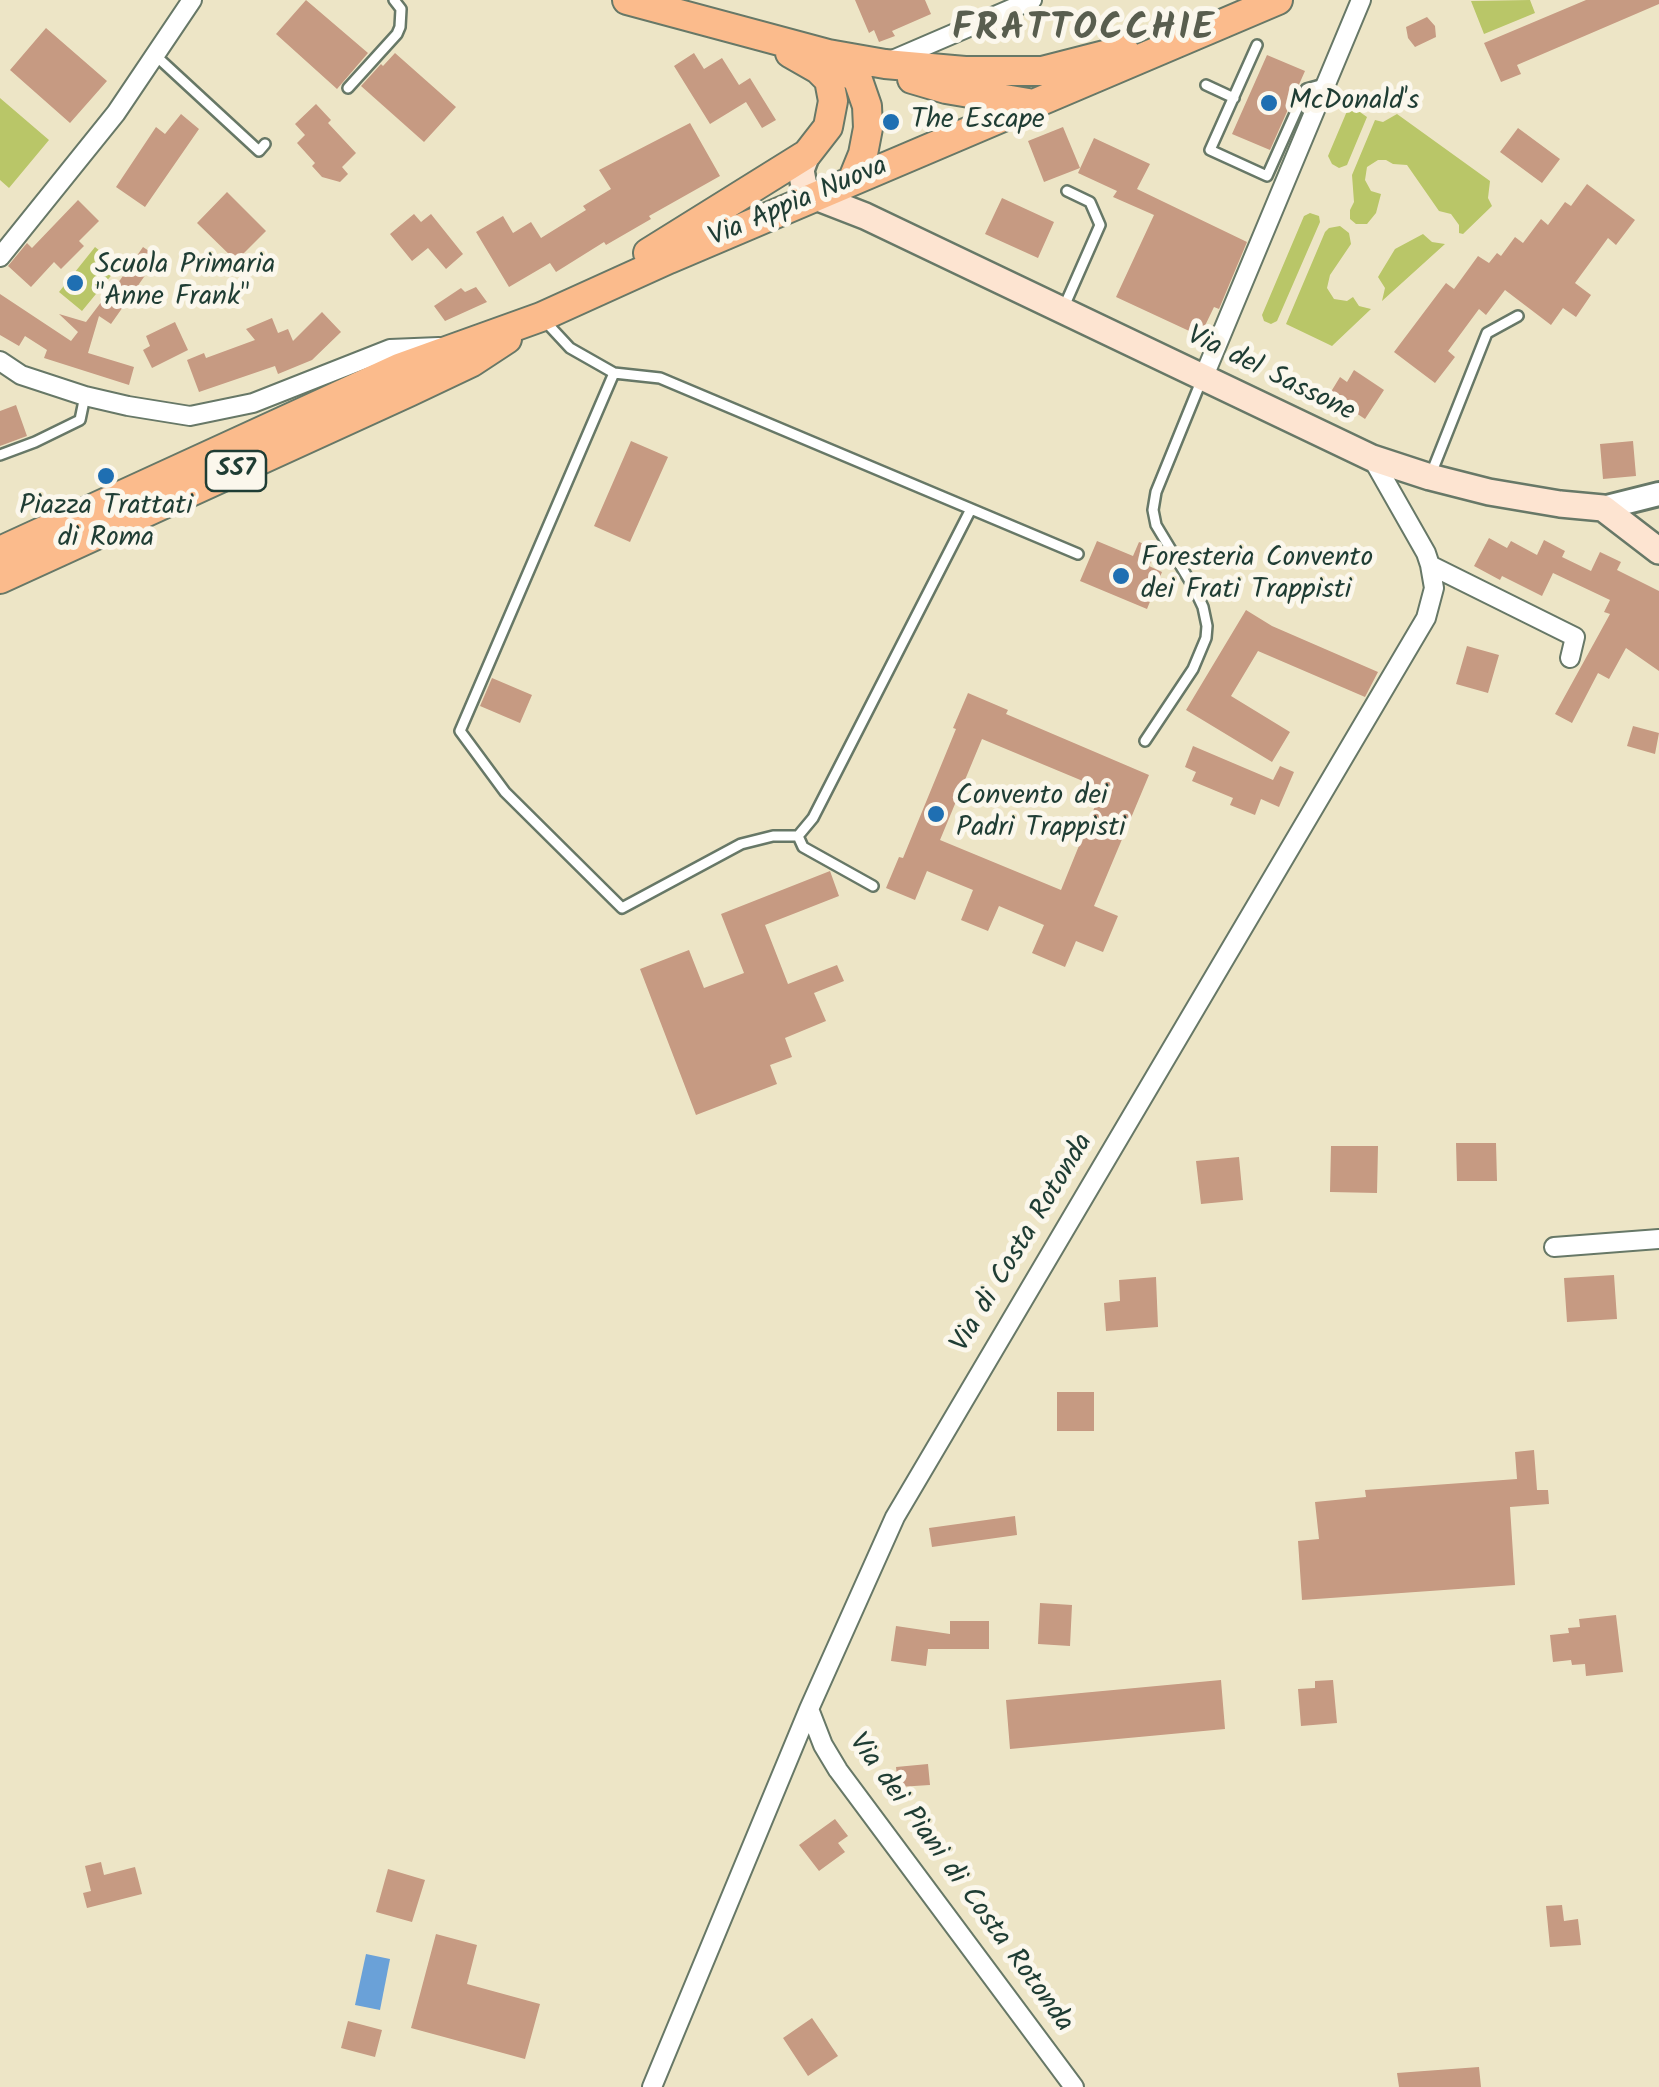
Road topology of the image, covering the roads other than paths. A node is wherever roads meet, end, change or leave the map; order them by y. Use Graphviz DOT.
graph roads {
  1 [pos="192,0"];
  2 [pos="394,0"];
  3 [pos="628,0"];
  4 [pos="1032,0"];
  5 [pos="1278,0"];
  6 [pos="1361,0"];
  7 [pos="1009,5"];
  8 [pos="1203,30"];
  9 [pos="754,32"];
  10 [pos="1257,44"];
  11 [pos="828,54"];
  12 [pos="155,56"];
  13 [pos="884,64"];
  14 [pos="1326,84"];
  15 [pos="1206,85"];
  16 [pos="348,88"];
  17 [pos="1234,98"];
  18 [pos="1034,104"];
  19 [pos="265,144"];
  20 [pos="807,154"];
  21 [pos="852,180"];
  22 [pos="1067,192"];
  23 [pos="816,198"];
  24 [pos="865,216"];
  25 [pos="0,256"];
  26 [pos="586,297"];
  27 [pos="1062,311"];
  28 [pos="1518,316"];
  29 [pos="542,317"];
  30 [pos="454,346"];
  31 [pos="0,361"];
  32 [pos="614,373"];
  33 [pos="1204,376"];
  34 [pos="85,396"];
  35 [pos="0,456"];
  36 [pos="1372,458"];
  37 [pos="1430,477"];
  38 [pos="1659,494"];
  39 [pos="1604,508"];
  40 [pos="971,509"];
  41 [pos="1655,543"];
  42 [pos="0,552"];
  43 [pos="1078,554"];
  44 [pos="1430,565"];
  45 [pos="0,579"];
  46 [pos="1570,658"];
  47 [pos="1144,740"];
  48 [pos="798,836"];
  49 [pos="872,886"];
  50 [pos="1659,1239"];
  51 [pos="1554,1247"];
  52 [pos="809,1709"];
  53 [pos="652,2087"];
  54 [pos="1074,2087"];
  1 -- 12 [label="street"];
  2 -- 16 [label="lane"];
  3 -- 9 [label="main road"];
  4 -- 7 [label="street"];
  5 -- 8 [label="main road, Via Appia Nuova / SS7"];
  6 -- 14 [label="street"];
  7 -- 13 [label="street"];
  8 -- 13 [label="main road"];
  8 -- 18 [label="main road, Via Appia Nuova / SS7"];
  9 -- 11 [label="main road"];
  9 -- 20 [label="main road"];
  10 -- 17 [label="lane"];
  11 -- 13 [label="main road"];
  11 -- 21 [label="main road"];
  12 -- 19 [label="lane"];
  12 -- 25 [label="street"];
  13 -- 18 [label="main road"];
  14 -- 17 [label="lane"];
  14 -- 33 [label="street"];
  15 -- 17 [label="lane"];
  18 -- 21 [label="main road, Via Appia Nuova / SS7"];
  20 -- 23 [label="main road"];
  20 -- 26 [label="main road"];
  21 -- 23 [label="main road, Via Appia Nuova / SS7"];
  21 -- 24 [label="main road"];
  22 -- 27 [label="lane"];
  23 -- 24 [label="main road, Via del Sassone"];
  23 -- 26 [label="main road, Via Appia Nuova / SS7"];
  24 -- 27 [label="main road, Via del Sassone"];
  26 -- 29 [label="main road, Via Appia Nuova / SS7"];
  27 -- 33 [label="main road, Via del Sassone"];
  28 -- 37 [label="lane"];
  29 -- 30 [label="main road, Via Appia Nuova / SS7"];
  29 -- 32 [label="lane"];
  29 -- 45 [label="main road, Via Appia Nuova / SS7"];
  30 -- 34 [label="street"];
  30 -- 42 [label="main road, Via Appia Nuova / SS7"];
  31 -- 34 [label="street"];
  32 -- 40 [label="lane"];
  32 -- 48 [label="lane"];
  33 -- 36 [label="main road, Via del Sassone"];
  33 -- 47 [label="lane"];
  34 -- 35 [label="lane"];
  36 -- 37 [label="main road, Via del Sassone"];
  36 -- 44 [label="street"];
  37 -- 39 [label="main road, Via del Sassone"];
  38 -- 39 [label="street"];
  39 -- 41 [label="main road, Via del Sassone"];
  40 -- 43 [label="lane"];
  40 -- 48 [label="lane"];
  44 -- 46 [label="street"];
  44 -- 52 [label="street, Via di Costa Rotonda"];
  48 -- 49 [label="lane"];
  50 -- 51 [label="street"];
  52 -- 53 [label="street, Via di Costa Rotonda"];
  52 -- 54 [label="street, Via dei Piani di Costa Rotonda"];
}
